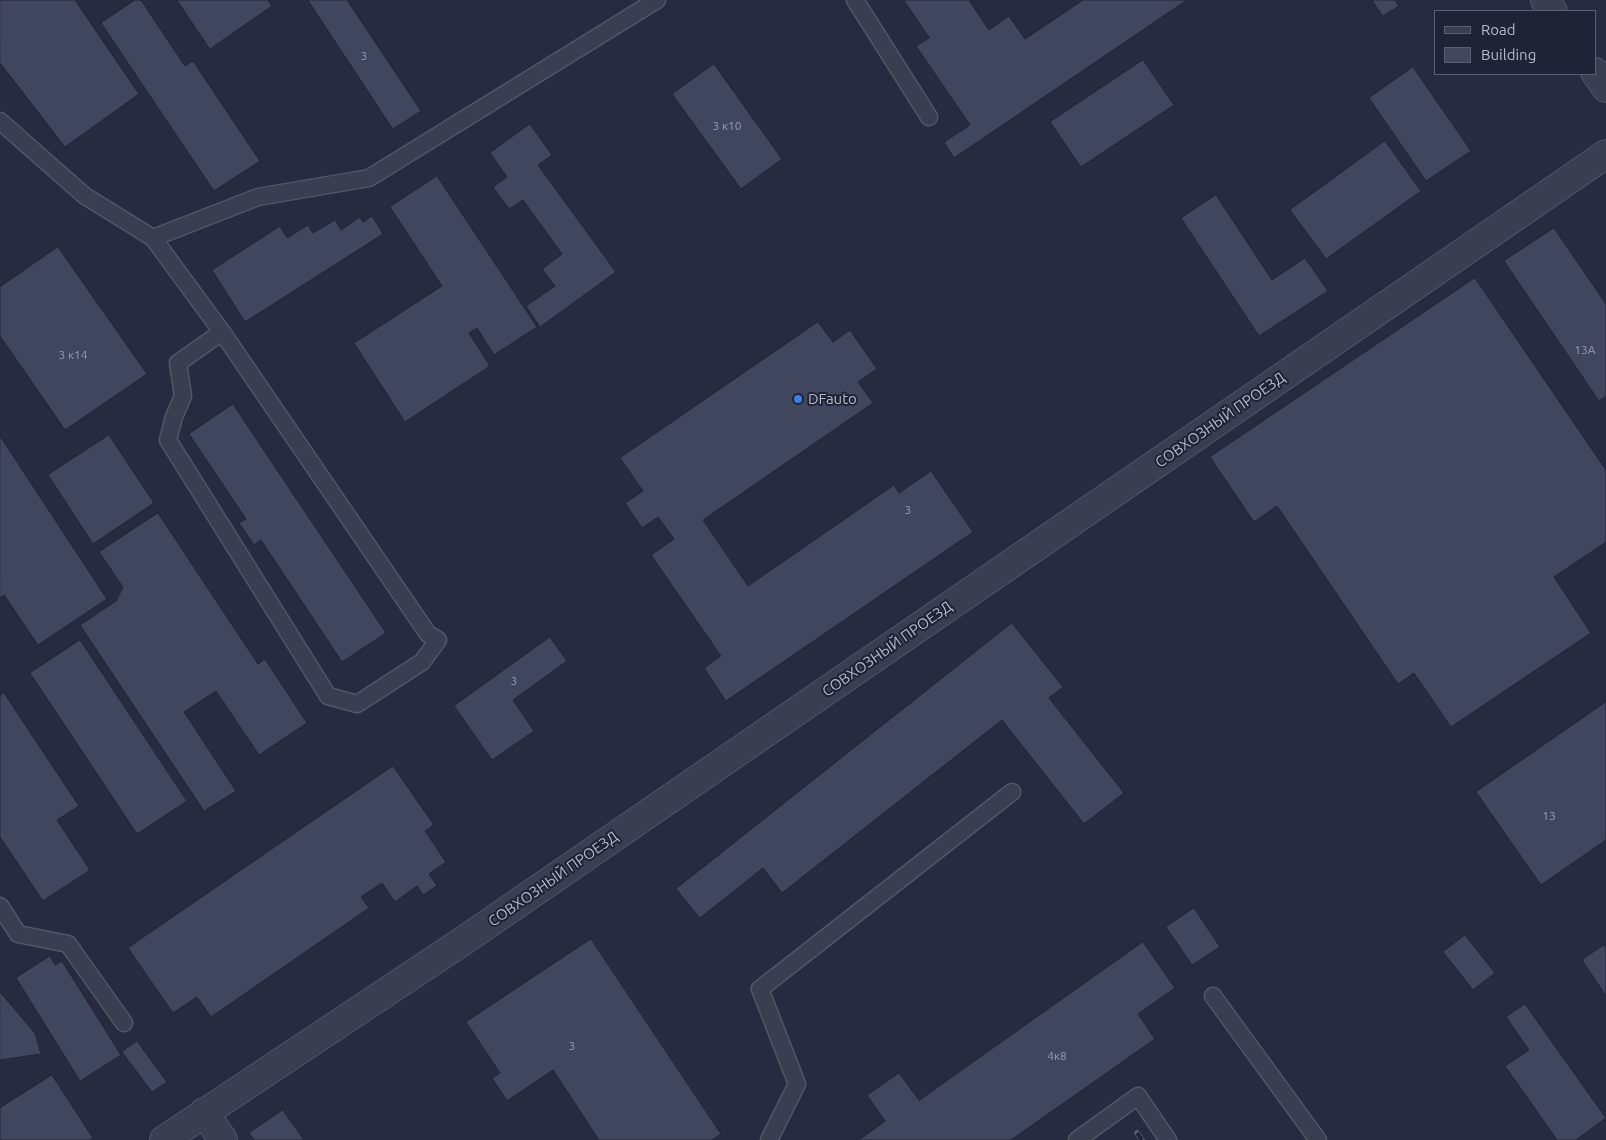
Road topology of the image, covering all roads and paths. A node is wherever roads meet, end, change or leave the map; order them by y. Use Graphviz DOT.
graph roads {
  1 [pos="657,0"];
  2 [pos="855,0"];
  3 [pos="1596,73"];
  4 [pos="1606,88"];
  5 [pos="929,117"];
  6 [pos="0,121"];
  7 [pos="1606,154"];
  8 [pos="153,238"];
  9 [pos="222,332"];
  10 [pos="1012,792"];
  11 [pos="0,906"];
  12 [pos="1213,996"];
  13 [pos="124,1023"];
  14 [pos="204,1112"];
  15 [pos="164,1140"];
  16 [pos="223,1140"];
  17 [pos="769,1140"];
  18 [pos="1077,1140"];
  19 [pos="1168,1140"];
  20 [pos="1318,1140"];
  1 -- 8 [label="lane"];
  2 -- 5 [label="lane"];
  3 -- 4 [label="street"];
  6 -- 8 [label="lane"];
  7 -- 14 [label="street, СОВХОЗНЫЙ ПРОЕЗД"];
  8 -- 9 [label="lane"];
  9 -- 9 [label="lane"];
  10 -- 17 [label="lane"];
  11 -- 13 [label="lane"];
  12 -- 20 [label="lane"];
  14 -- 15 [label="street, СОВХОЗНЫЙ ПРОЕЗД"];
  14 -- 16 [label="street"];
  18 -- 19 [label="lane"];
}
